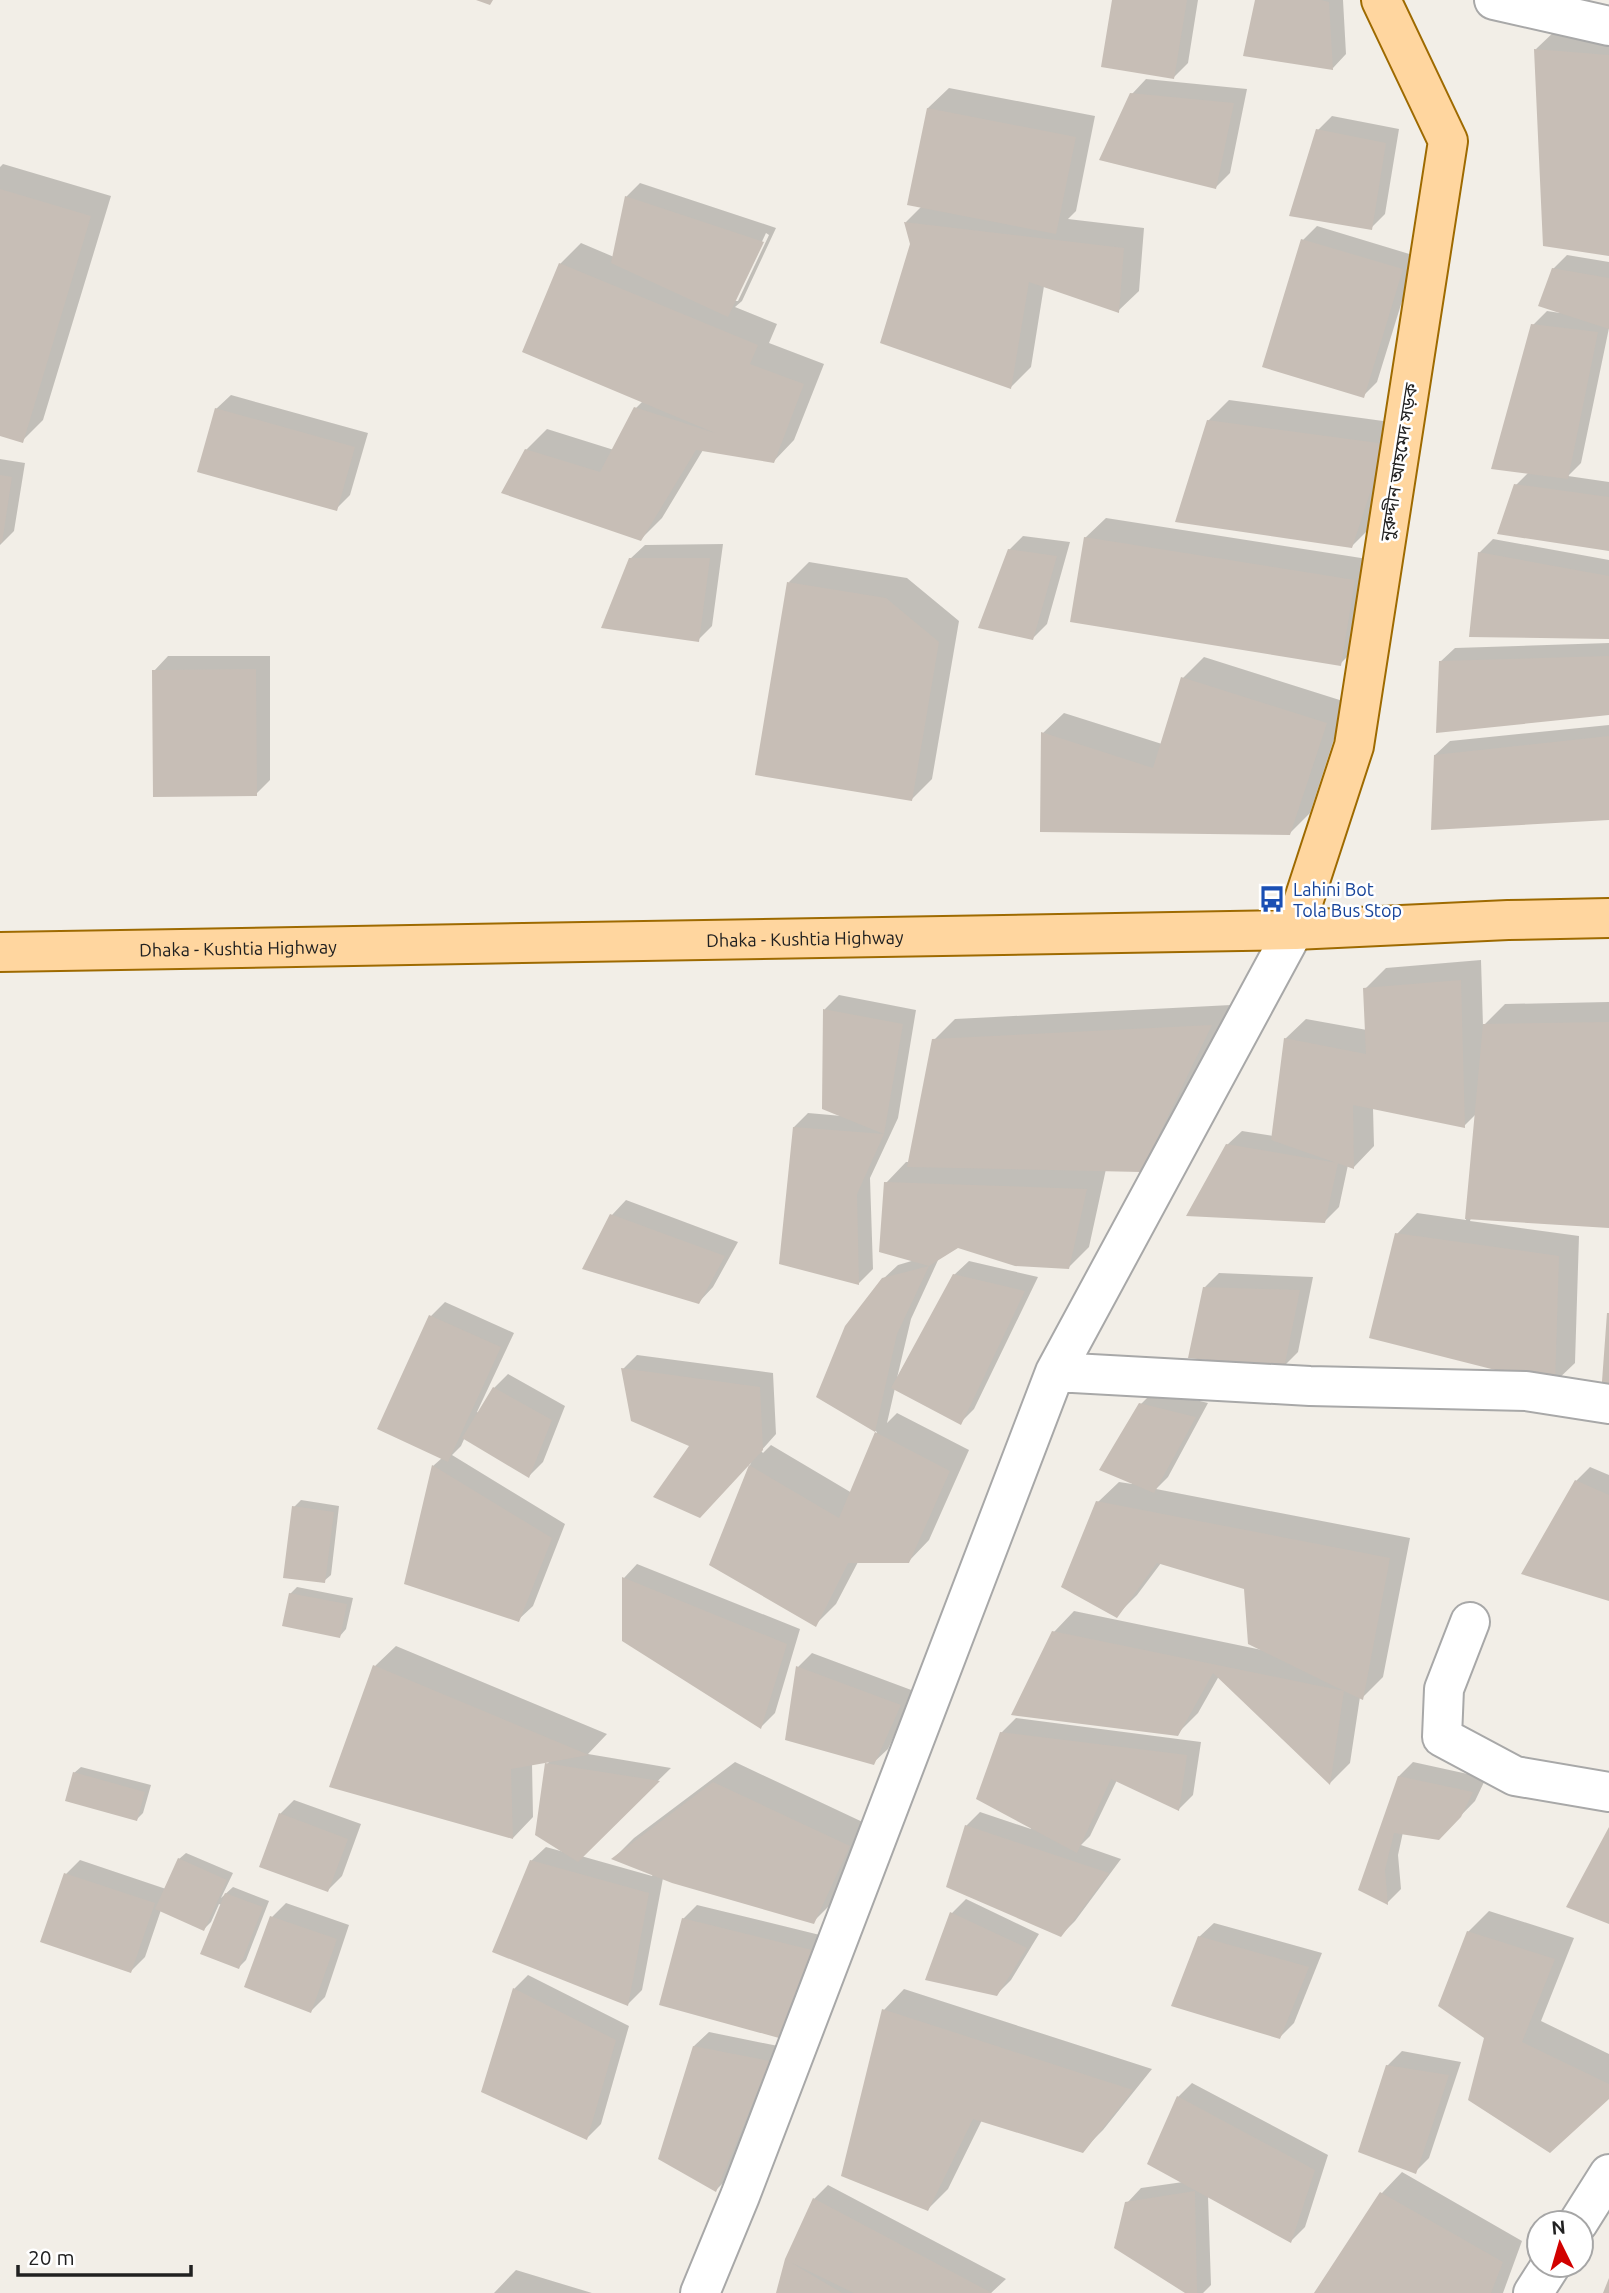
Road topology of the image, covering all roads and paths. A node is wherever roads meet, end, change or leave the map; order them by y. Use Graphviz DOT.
graph roads {
  1 [pos="1381,0"];
  2 [pos="1494,0"];
  3 [pos="1609,26"];
  4 [pos="1609,918"];
  5 [pos="1294,930"];
  6 [pos="0,952"];
  7 [pos="1055,1372"];
  8 [pos="1609,1404"];
  9 [pos="1470,1622"];
  10 [pos="1609,1792"];
  11 [pos="1609,2174"];
  12 [pos="1587,2209"];
  13 [pos="699,2293"];
  1 -- 5 [label="main road, নুরুদ্দীন আহমেদ সড়ক"];
  2 -- 3 [label="street"];
  4 -- 5 [label="main road, Dhaka - Kushtia Highway"];
  5 -- 6 [label="main road, Dhaka - Kushtia Highway"];
  5 -- 7 [label="street"];
  7 -- 8 [label="street"];
  7 -- 13 [label="street"];
  9 -- 10 [label="street"];
  11 -- 12 [label="street"];
}
